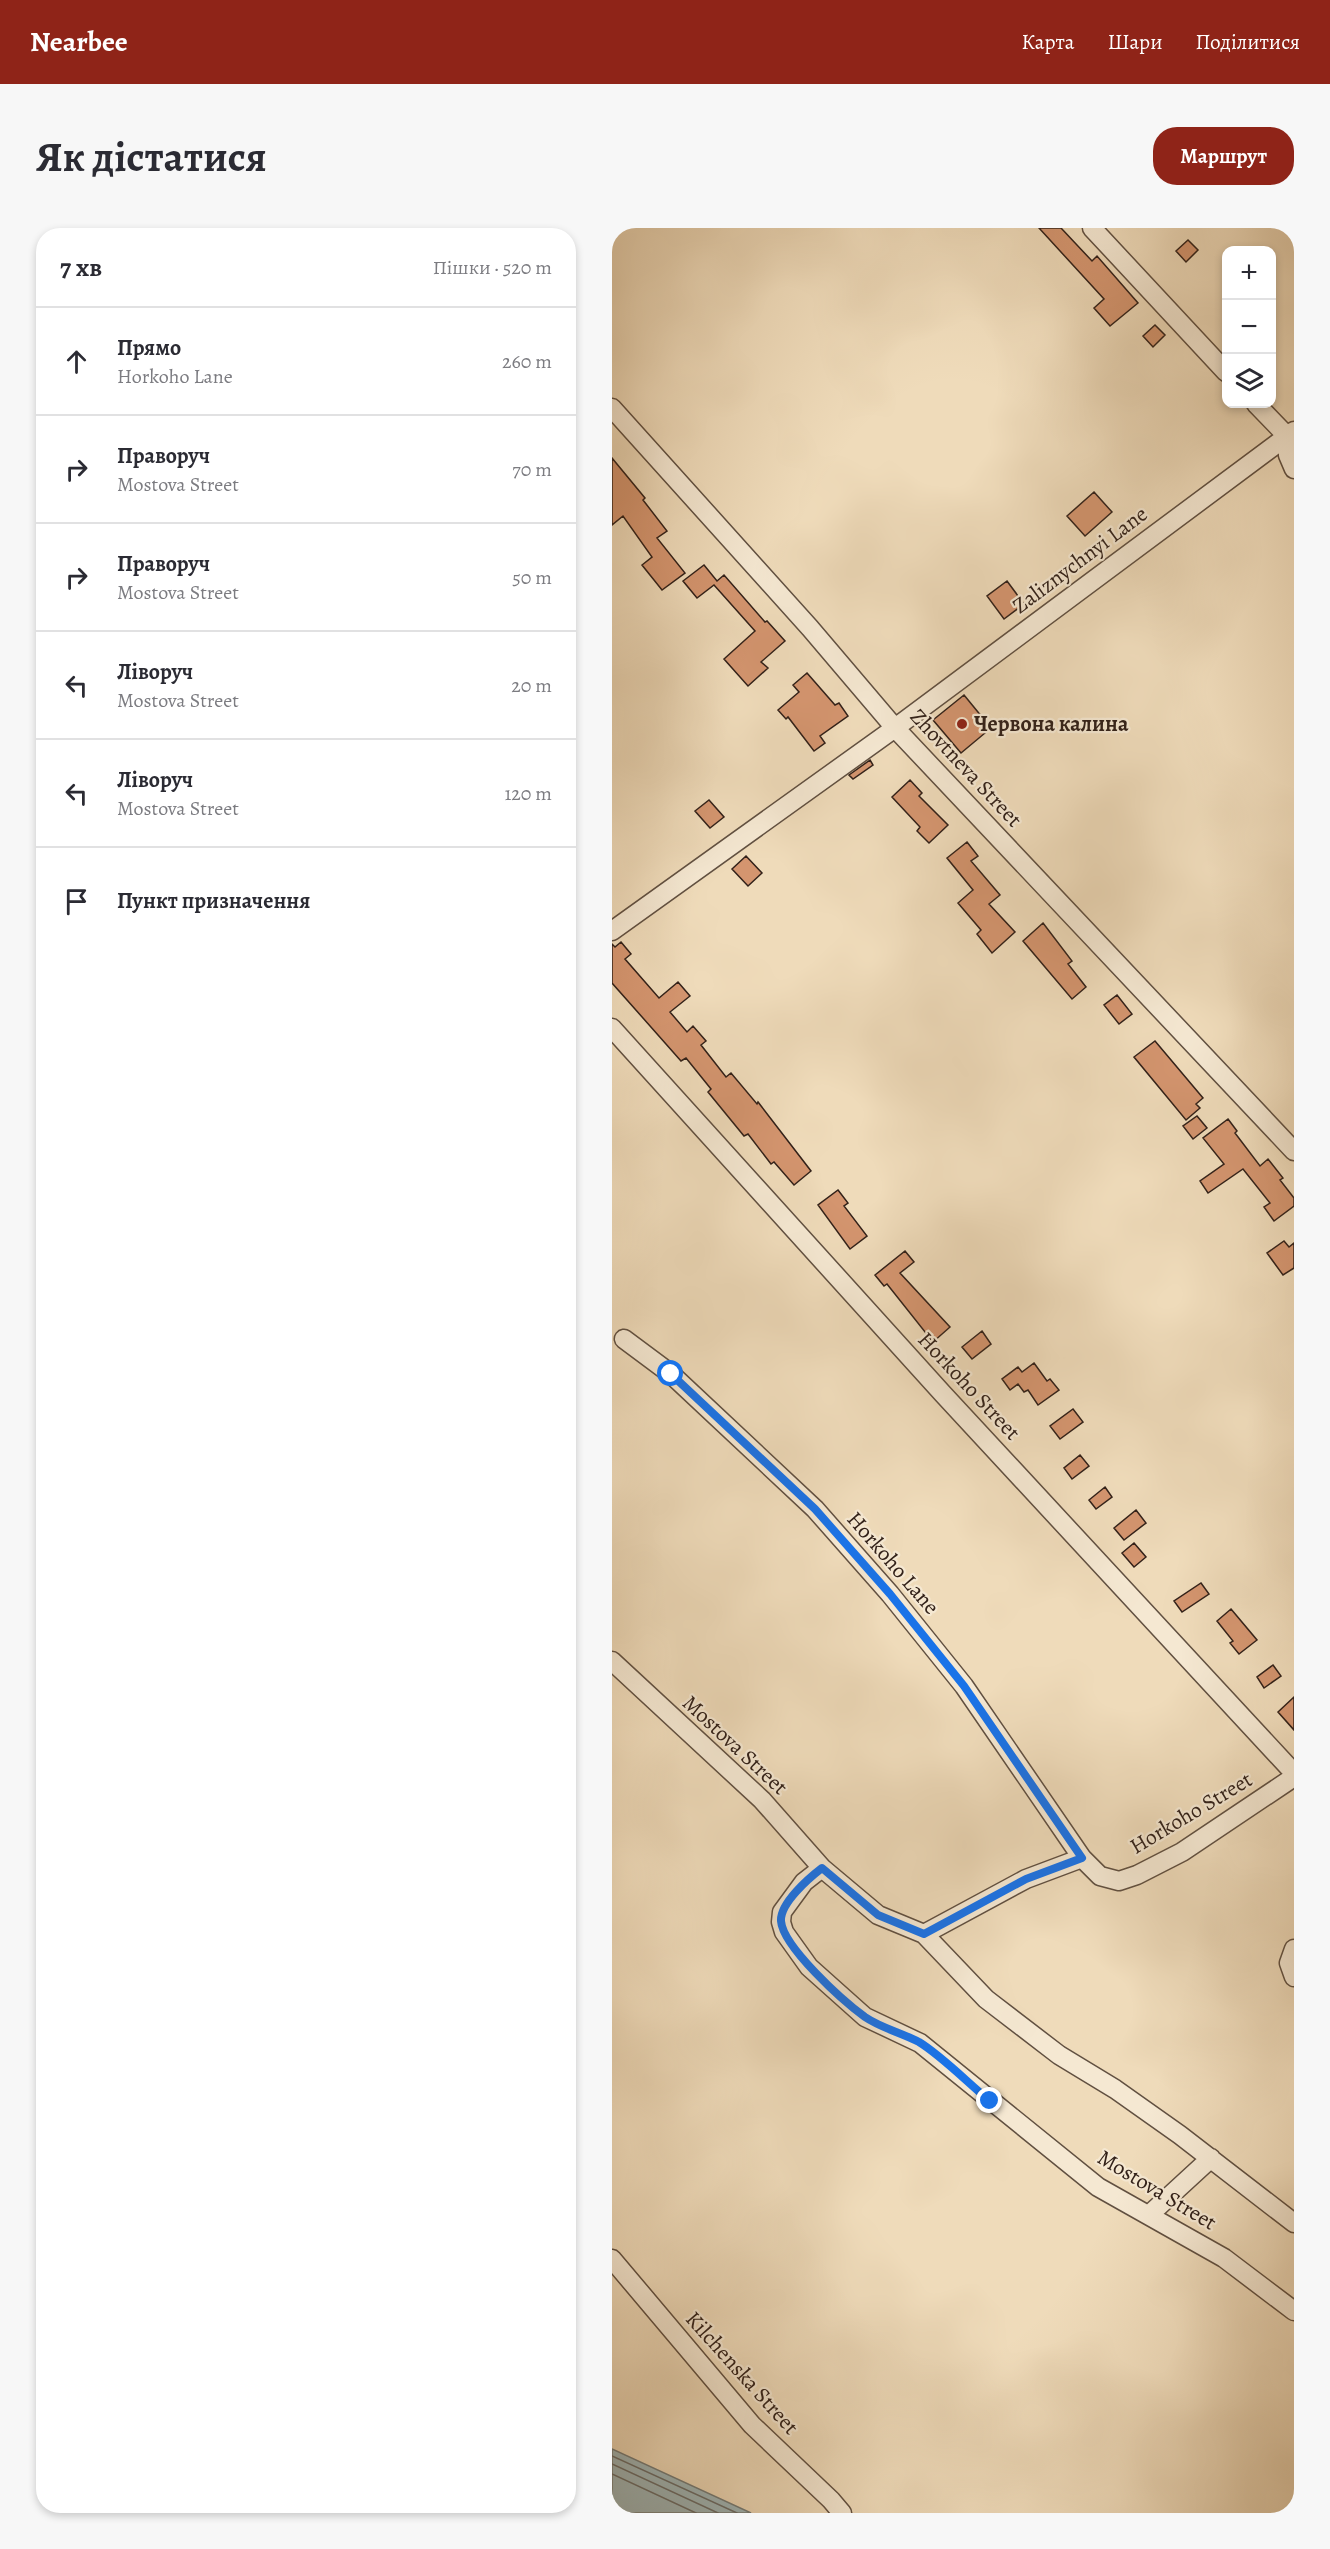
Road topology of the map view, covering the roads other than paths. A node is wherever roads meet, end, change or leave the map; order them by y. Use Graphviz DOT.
graph roads {
  1 [pos="1092,228"];
  2 [pos="1222,367"];
  3 [pos="612,408"];
  4 [pos="1261,408"];
  5 [pos="1290,434"];
  6 [pos="1294,469"];
  7 [pos="895,728"];
  8 [pos="612,931"];
  9 [pos="612,1028"];
  10 [pos="1294,1151"];
  11 [pos="624,1339"];
  12 [pos="612,1661"];
  13 [pos="1294,1775"];
  14 [pos="1082,1858"];
  15 [pos="822,1868"];
  16 [pos="924,1934"];
  17 [pos="1294,1949"];
  18 [pos="1294,1977"];
  19 [pos="1211,2158"];
  20 [pos="1149,2215"];
  21 [pos="1294,2223"];
  22 [pos="612,2259"];
  23 [pos="1294,2311"];
  24 [pos="842,2513"];
  1 -- 2 [label="street"];
  3 -- 7 [label="street, Zhovtneva Street"];
  4 -- 5 [label="street"];
  5 -- 6 [label="street"];
  5 -- 7 [label="street, Zaliznychnyi Lane"];
  7 -- 8 [label="street, Zaliznychnyi Lane"];
  7 -- 10 [label="street, Zhovtneva Street"];
  9 -- 13 [label="street, Horkoho Street"];
  11 -- 14 [label="street, Horkoho Lane"];
  12 -- 15 [label="street, Mostova Street"];
  13 -- 14 [label="street, Horkoho Street"];
  14 -- 16 [label="street"];
  15 -- 16 [label="street, Mostova Street"];
  15 -- 20 [label="street, Mostova Street"];
  16 -- 19 [label="street, Mostova Street"];
  17 -- 18 [label="street"];
  19 -- 20 [label="street"];
  19 -- 21 [label="street, Mostova Street"];
  20 -- 23 [label="street, Mostova Street"];
  22 -- 24 [label="street, Kilchenska Street"];
}
